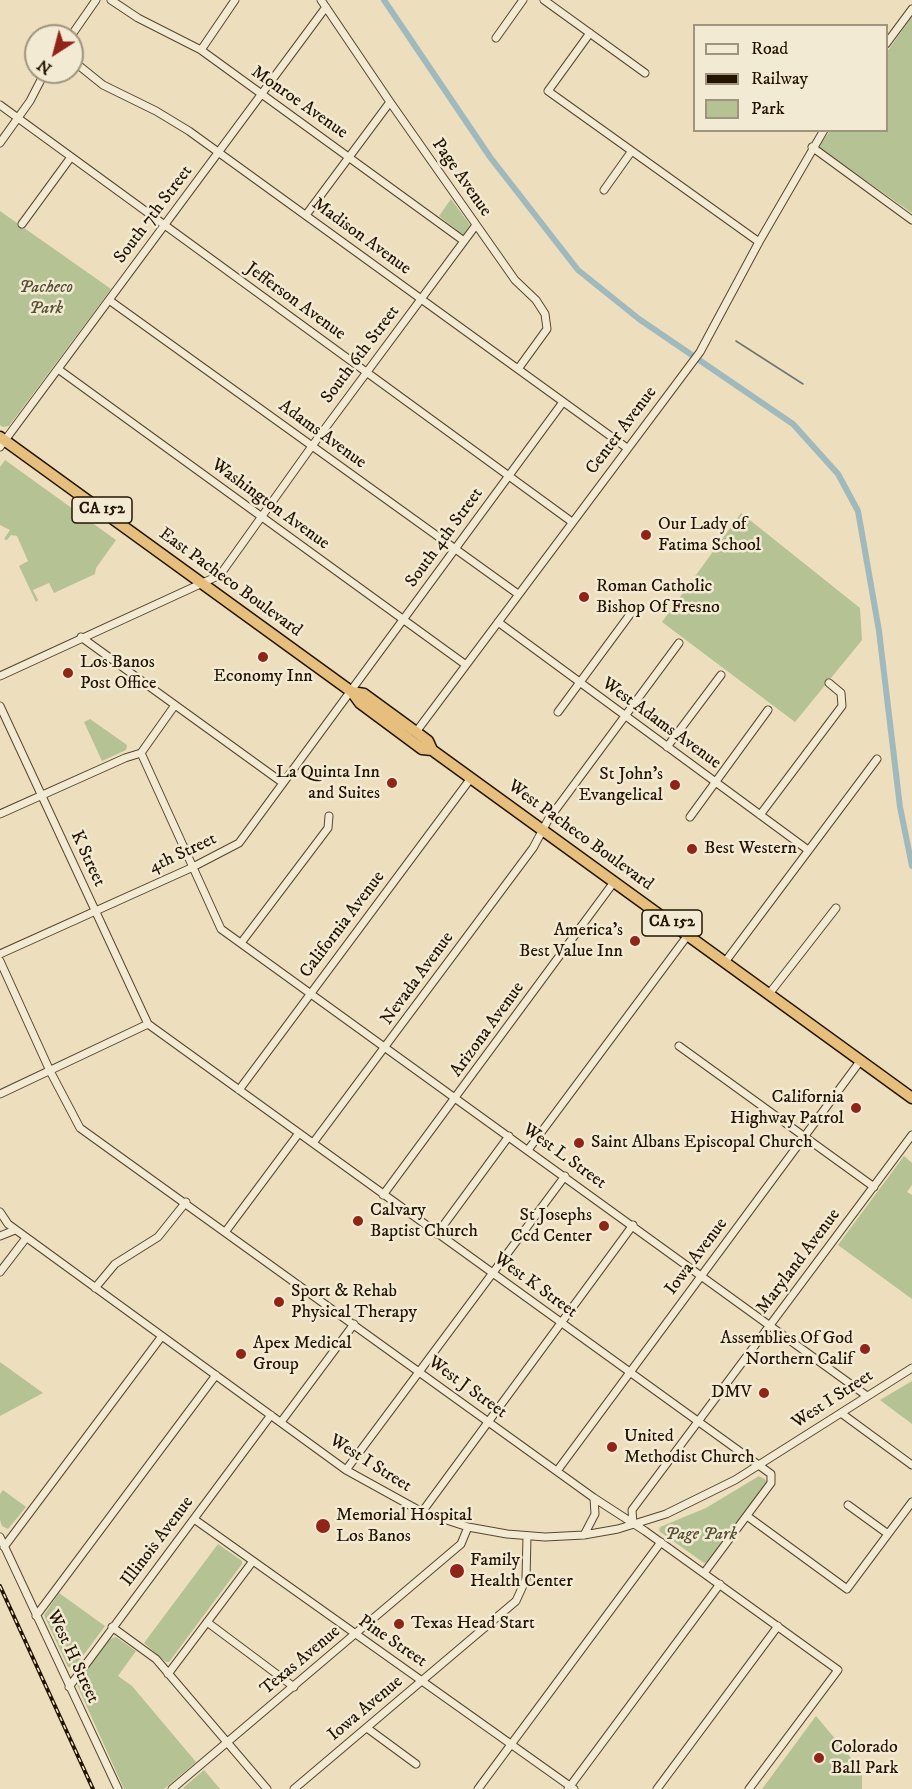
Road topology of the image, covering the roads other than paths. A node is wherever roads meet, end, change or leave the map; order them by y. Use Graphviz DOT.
graph roads {
  1 [pos="96,0"];
  2 [pos="111,0"];
  3 [pos="236,0"];
  4 [pos="321,0"];
  5 [pos="523,0"];
  6 [pos="544,0"];
  7 [pos="326,7"];
  8 [pos="912,9"];
  9 [pos="79,24"];
  10 [pos="591,33"];
  11 [pos="496,38"];
  12 [pos="888,41"];
  13 [pos="201,50"];
  14 [pos="84,70"];
  15 [pos="645,73"];
  16 [pos="38,84"];
  17 [pos="262,96"];
  18 [pos="390,102"];
  19 [pos="0,105"];
  20 [pos="18,118"];
  21 [pos="823,132"];
  22 [pos="0,142"];
  23 [pos="812,147"];
  24 [pos="631,152"];
  25 [pos="219,153"];
  26 [pos="71,157"];
  27 [pos="350,157"];
  28 [pos="604,190"];
  29 [pos="306,215"];
  30 [pos="912,220"];
  31 [pos="22,224"];
  32 [pos="476,225"];
  33 [pos="165,226"];
  34 [pos="464,241"];
  35 [pos="759,242"];
  36 [pos="421,299"];
  37 [pos="109,300"];
  38 [pos="58,369"];
  39 [pos="518,369"];
  40 [pos="367,372"];
  41 [pos="563,402"];
  42 [pos="2,441"];
  43 [pos="312,446"];
  44 [pos="627,448"];
  45 [pos="509,476"];
  46 [pos="262,518"];
  47 [pos="572,522"];
  48 [pos="456,549"];
  49 [pos="203,584"];
  50 [pos="518,594"];
  51 [pos="634,609"];
  52 [pos="404,620"];
  53 [pos="498,622"];
  54 [pos="81,637"];
  55 [pos="679,643"];
  56 [pos="466,664"];
  57 [pos="721,675"];
  58 [pos="0,676"];
  59 [pos="579,683"];
  60 [pos="829,683"];
  61 [pos="352,692"];
  62 [pos="175,705"];
  63 [pos="0,706"];
  64 [pos="768,710"];
  65 [pos="558,712"];
  66 [pos="624,716"];
  67 [pos="413,736"];
  68 [pos="667,747"];
  69 [pos="141,753"];
  70 [pos="877,759"];
  71 [pos="471,778"];
  72 [pos="715,782"];
  73 [pos="283,783"];
  74 [pos="41,795"];
  75 [pos="0,814"];
  76 [pos="760,815"];
  77 [pos="330,816"];
  78 [pos="690,817"];
  79 [pos="543,830"];
  80 [pos="808,850"];
  81 [pos="191,868"];
  82 [pos="614,882"];
  83 [pos="836,908"];
  84 [pos="94,911"];
  85 [pos="688,935"];
  86 [pos="242,943"];
  87 [pos="0,954"];
  88 [pos="0,961"];
  89 [pos="725,962"];
  90 [pos="311,993"];
  91 [pos="769,994"];
  92 [pos="148,1024"];
  93 [pos="679,1046"];
  94 [pos="387,1048"];
  95 [pos="861,1060"];
  96 [pos="50,1071"];
  97 [pos="239,1090"];
  98 [pos="0,1094"];
  99 [pos="456,1098"];
  100 [pos="912,1098"];
  101 [pos="299,1133"];
  102 [pos="912,1135"];
  103 [pos="509,1136"];
  104 [pos="805,1138"];
  105 [pos="313,1143"];
  106 [pos="528,1150"];
  107 [pos="565,1176"];
  108 [pos="874,1187"];
  109 [pos="383,1195"];
  110 [pos="186,1202"];
  111 [pos="0,1212"];
  112 [pos="633,1225"];
  113 [pos="15,1230"];
  114 [pos="226,1232"];
  115 [pos="437,1234"];
  116 [pos="0,1236"];
  117 [pos="26,1238"];
  118 [pos="0,1272"];
  119 [pos="492,1274"];
  120 [pos="702,1277"];
  121 [pos="95,1288"];
  122 [pos="354,1324"];
  123 [pos="561,1324"];
  124 [pos="770,1326"];
  125 [pos="162,1336"];
  126 [pos="912,1368"];
  127 [pos="419,1372"];
  128 [pos="629,1373"];
  129 [pos="216,1375"];
  130 [pos="867,1396"];
  131 [pos="841,1413"];
  132 [pos="271,1415"];
  133 [pos="488,1421"];
  134 [pos="281,1422"];
  135 [pos="697,1422"];
  136 [pos="760,1465"];
  137 [pos="912,1465"];
  138 [pos="346,1470"];
  139 [pos="556,1471"];
  140 [pos="594,1498"];
  141 [pos="912,1502"];
  142 [pos="848,1505"];
  143 [pos="422,1512"];
  144 [pos="747,1516"];
  145 [pos="194,1519"];
  146 [pos="633,1524"];
  147 [pos="468,1527"];
  148 [pos="888,1534"];
  149 [pos="584,1535"];
  150 [pos="527,1536"];
  151 [pos="0,1537"];
  152 [pos="661,1542"];
  153 [pos="4,1547"];
  154 [pos="253,1561"];
  155 [pos="704,1573"];
  156 [pos="720,1584"];
  157 [pos="36,1616"];
  158 [pos="207,1622"];
  159 [pos="778,1626"];
  160 [pos="112,1627"];
  161 [pos="355,1634"];
  162 [pos="168,1674"];
  163 [pos="422,1681"];
  164 [pos="69,1687"];
  165 [pos="294,1687"];
  166 [pos="367,1728"];
  167 [pos="227,1743"];
  168 [pos="511,1744"];
  169 [pos="416,1764"];
  170 [pos="570,1788"];
  171 [pos="118,1789"];
  172 [pos="172,1789"];
  173 [pos="267,1789"];
  174 [pos="294,1789"];
  175 [pos="478,1789"];
  176 [pos="657,1789"];
  177 [pos="749,1789"];
  1 -- 9 [label="street"];
  2 -- 13 [label="street, Monroe Avenue"];
  3 -- 13 [label="street"];
  4 -- 7 [label="street, Page Avenue"];
  5 -- 11 [label="street"];
  6 -- 10 [label="street"];
  7 -- 17 [label="street, South 7th Street"];
  7 -- 18 [label="street, Page Avenue"];
  8 -- 12 [label="street"];
  10 -- 15 [label="street"];
  10 -- 24 [label="street"];
  13 -- 17 [label="street, Monroe Avenue"];
  14 -- 25 [label="street, Madison Avenue"];
  16 -- 20 [label="street"];
  17 -- 25 [label="street, South 7th Street"];
  17 -- 27 [label="street, Monroe Avenue"];
  18 -- 27 [label="street"];
  18 -- 32 [label="street, Page Avenue"];
  19 -- 20 [label="street, Jefferson Avenue"];
  20 -- 22 [label="street"];
  20 -- 26 [label="street, Jefferson Avenue"];
  21 -- 23 [label="street, Center Avenue"];
  23 -- 30 [label="street"];
  23 -- 35 [label="street, Center Avenue"];
  24 -- 28 [label="street"];
  24 -- 35 [label="street"];
  25 -- 29 [label="street, Madison Avenue"];
  25 -- 33 [label="street, South 7th Street"];
  26 -- 31 [label="street"];
  26 -- 33 [label="street, Jefferson Avenue"];
  27 -- 29 [label="street"];
  27 -- 34 [label="street, Monroe Avenue"];
  29 -- 36 [label="street, Madison Avenue"];
  32 -- 34 [label="street, South 6th Street"];
  32 -- 39 [label="street, Page Avenue"];
  33 -- 37 [label="street, South 7th Street"];
  33 -- 40 [label="street, Jefferson Avenue"];
  34 -- 36 [label="street, South 6th Street"];
  35 -- 44 [label="street, Center Avenue"];
  36 -- 39 [label="street, Madison Avenue"];
  36 -- 40 [label="street, South 6th Street"];
  37 -- 38 [label="street, South 7th Street"];
  37 -- 43 [label="street, Adams Avenue"];
  38 -- 42 [label="street, South 7th Street"];
  38 -- 46 [label="street, Washington Avenue"];
  39 -- 41 [label="street, Madison Avenue"];
  40 -- 43 [label="street, South 6th Street"];
  40 -- 45 [label="street, Jefferson Avenue"];
  41 -- 44 [label="street, Madison Avenue"];
  41 -- 45 [label="street, South 4th Street"];
  42 -- 49 [label="highway, East Pacheco Boulevard / CA 152"];
  43 -- 46 [label="street, South 6th Street"];
  43 -- 48 [label="street, Adams Avenue"];
  44 -- 47 [label="street, Center Avenue"];
  45 -- 47 [label="street, Jefferson Avenue"];
  45 -- 48 [label="street, South 4th Street"];
  46 -- 49 [label="street, South 6th Street"];
  46 -- 52 [label="street, Washington Avenue"];
  47 -- 50 [label="street, Center Avenue"];
  48 -- 50 [label="street, Adams Avenue"];
  48 -- 52 [label="street, South 4th Street"];
  49 -- 54 [label="street, South 6th Street"];
  49 -- 61 [label="highway, East Pacheco Boulevard / CA 152"];
  50 -- 53 [label="street, Center Avenue"];
  51 -- 59 [label="street"];
  52 -- 56 [label="street, Washington Avenue"];
  52 -- 61 [label="street, South 4th Street"];
  53 -- 56 [label="street, Center Avenue"];
  53 -- 59 [label="street, West Adams Avenue"];
  54 -- 58 [label="street, South 6th Street"];
  54 -- 62 [label="street"];
  55 -- 66 [label="street, Nevada Avenue"];
  56 -- 67 [label="street, Center Avenue"];
  57 -- 68 [label="street"];
  59 -- 65 [label="street"];
  59 -- 66 [label="street, West Adams Avenue"];
  60 -- 76 [label="street"];
  61 -- 67 [label="highway, East Pacheco Boulevard / CA 152"];
  61 -- 67 [label="highway, East Pacheco Boulevard / CA 152"];
  61 -- 73 [label="street, 4th Street"];
  62 -- 69 [label="street"];
  62 -- 73 [label="street"];
  63 -- 74 [label="street, K Street"];
  64 -- 72 [label="street"];
  66 -- 68 [label="street, West Adams Avenue"];
  66 -- 79 [label="street, Nevada Avenue"];
  67 -- 71 [label="highway, West Pacheco Boulevard / CA 152"];
  68 -- 72 [label="street, West Adams Avenue"];
  69 -- 74 [label="street"];
  69 -- 81 [label="street, West L Street"];
  70 -- 80 [label="street"];
  71 -- 79 [label="highway, West Pacheco Boulevard / CA 152"];
  71 -- 90 [label="street, California Avenue"];
  72 -- 76 [label="street, West Adams Avenue"];
  72 -- 78 [label="street"];
  73 -- 81 [label="street, 4th Street"];
  74 -- 75 [label="street"];
  74 -- 84 [label="street, K Street"];
  76 -- 80 [label="street, West Adams Avenue"];
  77 -- 86 [label="street"];
  79 -- 82 [label="highway, West Pacheco Boulevard / CA 152"];
  79 -- 94 [label="street, Nevada Avenue"];
  80 -- 89 [label="street"];
  81 -- 84 [label="street, 4th Street"];
  81 -- 86 [label="street, West L Street"];
  82 -- 85 [label="highway, West Pacheco Boulevard / CA 152"];
  82 -- 99 [label="street, Arizona Avenue"];
  83 -- 91 [label="street"];
  84 -- 87 [label="street, 4th Street"];
  84 -- 92 [label="street, K Street"];
  85 -- 89 [label="highway, West Pacheco Boulevard / CA 152"];
  85 -- 106 [label="street"];
  86 -- 90 [label="street, West L Street"];
  88 -- 96 [label="street"];
  89 -- 91 [label="highway, West Pacheco Boulevard / CA 152"];
  90 -- 94 [label="street, West L Street"];
  90 -- 97 [label="street, California Avenue"];
  91 -- 95 [label="highway, West Pacheco Boulevard / CA 152"];
  92 -- 96 [label="street"];
  92 -- 97 [label="street, West K Street"];
  93 -- 104 [label="street"];
  94 -- 99 [label="street, West L Street"];
  94 -- 105 [label="street, Nevada Avenue"];
  95 -- 100 [label="highway, West Pacheco Boulevard / CA 152"];
  95 -- 104 [label="street, Iowa Avenue"];
  96 -- 98 [label="street"];
  96 -- 110 [label="street, West J Street"];
  97 -- 101 [label="street, West K Street"];
  99 -- 103 [label="street, West L Street"];
  99 -- 109 [label="street, Arizona Avenue"];
  101 -- 105 [label="street, West K Street"];
  101 -- 114 [label="street"];
  102 -- 108 [label="street, Maryland Avenue"];
  103 -- 106 [label="street, West L Street"];
  103 -- 115 [label="street"];
  104 -- 108 [label="street"];
  104 -- 120 [label="street, Iowa Avenue"];
  105 -- 109 [label="street, West K Street"];
  106 -- 107 [label="street, West L Street"];
  107 -- 112 [label="street, West L Street"];
  107 -- 119 [label="street"];
  108 -- 124 [label="street, Maryland Avenue"];
  109 -- 115 [label="street, West K Street"];
  110 -- 114 [label="street, West J Street"];
  110 -- 121 [label="street"];
  111 -- 113 [label="street, West I Street"];
  112 -- 120 [label="street, West L Street"];
  112 -- 123 [label="street"];
  113 -- 116 [label="street"];
  113 -- 117 [label="street, West I Street"];
  114 -- 122 [label="street, West J Street"];
  115 -- 119 [label="street, West K Street"];
  117 -- 118 [label="street"];
  117 -- 121 [label="street, West I Street"];
  119 -- 123 [label="street, West K Street"];
  119 -- 127 [label="street"];
  120 -- 124 [label="street, West L Street"];
  120 -- 128 [label="street, Iowa Avenue"];
  121 -- 125 [label="street, West I Street"];
  122 -- 127 [label="street, West J Street"];
  122 -- 134 [label="street"];
  123 -- 128 [label="street, West K Street"];
  123 -- 133 [label="street"];
  124 -- 130 [label="street, West L Street"];
  124 -- 135 [label="street, Maryland Avenue"];
  125 -- 129 [label="street, West I Street"];
  125 -- 153 [label="street"];
  126 -- 130 [label="street, West I Street"];
  127 -- 133 [label="street, West J Street"];
  127 -- 138 [label="street"];
  128 -- 135 [label="street, West K Street"];
  128 -- 139 [label="street, Iowa Avenue"];
  129 -- 132 [label="street, West I Street"];
  129 -- 157 [label="street"];
  130 -- 131 [label="street, West I Street"];
  131 -- 136 [label="street, West I Street"];
  131 -- 137 [label="street"];
  132 -- 134 [label="street, West I Street"];
  132 -- 145 [label="street, Illinois Avenue"];
  133 -- 139 [label="street, West J Street"];
  133 -- 143 [label="street"];
  134 -- 138 [label="street, West I Street"];
  135 -- 136 [label="street, West K Street"];
  135 -- 146 [label="street, Maryland Avenue"];
  136 -- 144 [label="street"];
  136 -- 146 [label="street, West I Street"];
  138 -- 143 [label="street, West I Street"];
  139 -- 140 [label="street, West J Street"];
  140 -- 146 [label="street, West J Street"];
  140 -- 149 [label="street"];
  141 -- 148 [label="street"];
  142 -- 148 [label="street"];
  143 -- 147 [label="street, West I Street"];
  144 -- 148 [label="street"];
  144 -- 155 [label="street"];
  145 -- 154 [label="street, Pine Street"];
  145 -- 160 [label="street, Illinois Avenue"];
  146 -- 149 [label="street, West I Street"];
  146 -- 152 [label="street, West J Street"];
  147 -- 150 [label="street, West I Street"];
  147 -- 161 [label="street, Texas Avenue"];
  149 -- 150 [label="street, West I Street"];
  150 -- 163 [label="street, Iowa Avenue"];
  151 -- 153 [label="street, West H Street"];
  152 -- 155 [label="street, West J Street"];
  152 -- 168 [label="street"];
  153 -- 157 [label="street, West H Street"];
  154 -- 158 [label="street"];
  154 -- 161 [label="street, Pine Street"];
  155 -- 156 [label="street, West J Street"];
  156 -- 159 [label="street, West J Street"];
  156 -- 170 [label="street"];
  157 -- 164 [label="street, West H Street"];
  158 -- 162 [label="street"];
  158 -- 165 [label="street"];
  159 -- 176 [label="street"];
  159 -- 177 [label="street, West J Street"];
  160 -- 162 [label="street"];
  160 -- 164 [label="street, Illinois Avenue"];
  161 -- 163 [label="street, Pine Street"];
  161 -- 165 [label="street, Texas Avenue"];
  162 -- 167 [label="street"];
  163 -- 166 [label="street, Iowa Avenue"];
  163 -- 168 [label="street, Pine Street"];
  164 -- 171 [label="street, West H Street"];
  165 -- 167 [label="street, Texas Avenue"];
  166 -- 169 [label="street"];
  166 -- 174 [label="street, Iowa Avenue"];
  167 -- 172 [label="street, Texas Avenue"];
  167 -- 173 [label="street"];
  168 -- 170 [label="street, Pine Street"];
  168 -- 175 [label="street"];
}
